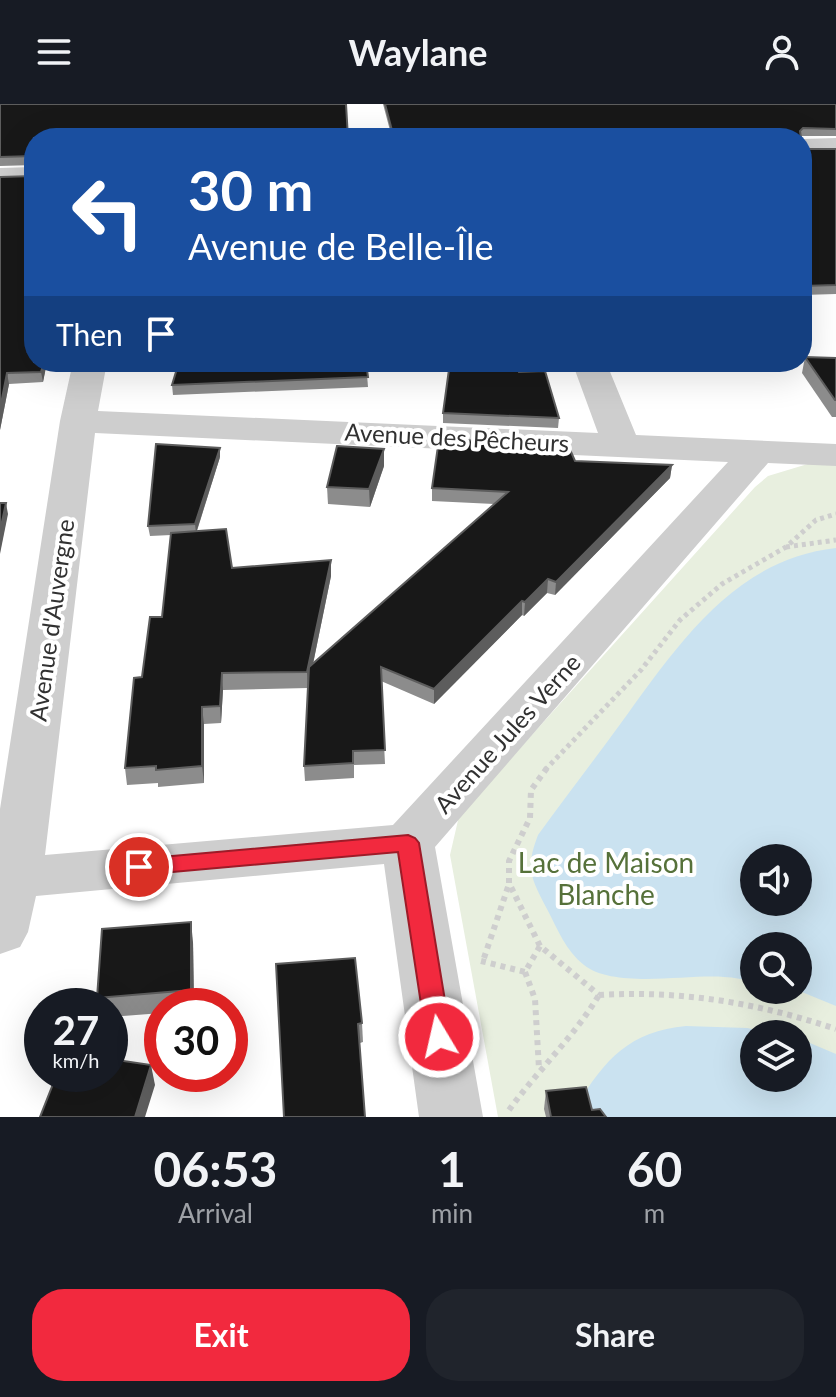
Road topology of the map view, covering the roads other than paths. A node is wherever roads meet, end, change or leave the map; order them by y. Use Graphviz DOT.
graph roads {
  1 [pos="836,146"];
  2 [pos="812,147"];
  3 [pos="24,175"];
  4 [pos="0,176"];
  5 [pos="88,372"];
  6 [pos="593,372"];
  7 [pos="78,421"];
  8 [pos="621,444"];
  9 [pos="758,451"];
  10 [pos="836,455"];
  11 [pos="408,843"];
  12 [pos="8,878"];
  13 [pos="0,932"];
  14 [pos="451,1117"];
  1 -- 2 [label="street"];
  3 -- 4 [label="street"];
  5 -- 7 [label="street, Avenue d'Auvergne"];
  6 -- 8 [label="street"];
  7 -- 8 [label="street, Avenue des Pêcheurs"];
  7 -- 12 [label="street, Avenue d'Auvergne"];
  8 -- 9 [label="street, Avenue des Pêcheurs"];
  9 -- 10 [label="street, Avenue des Pêcheurs"];
  9 -- 11 [label="street, Avenue Jules Verne"];
  11 -- 12 [label="street"];
  11 -- 14 [label="street"];
  12 -- 13 [label="street, Avenue d'Auvergne"];
}
